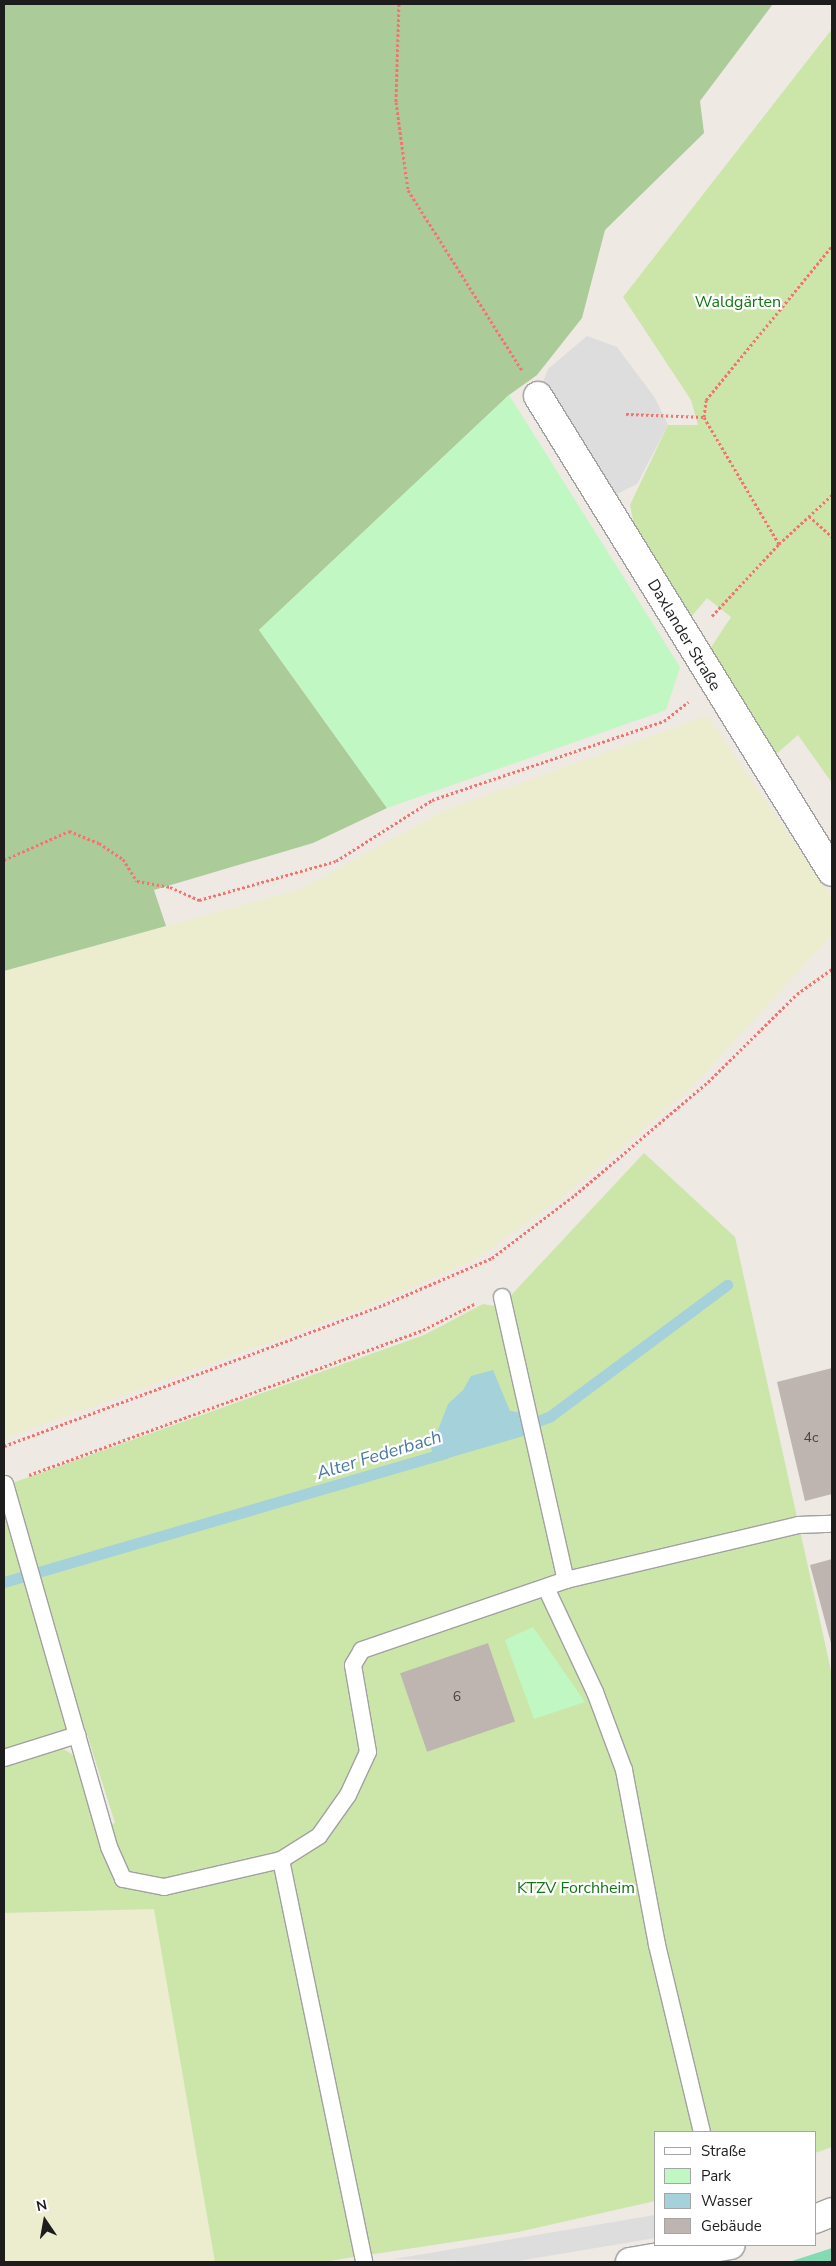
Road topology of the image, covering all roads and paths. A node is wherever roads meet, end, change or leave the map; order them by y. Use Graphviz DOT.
graph roads {
  1 [pos="399,4"];
  2 [pos="832,246"];
  3 [pos="538,396"];
  4 [pos="626,414"];
  5 [pos="704,417"];
  6 [pos="832,495"];
  7 [pos="809,516"];
  8 [pos="832,537"];
  9 [pos="779,544"];
  10 [pos="687,643"];
  11 [pos="713,684"];
  12 [pos="4,860"];
  13 [pos="832,872"];
  14 [pos="832,969"];
  15 [pos="502,1297"];
  16 [pos="4,1446"];
  17 [pos="5,1484"];
  18 [pos="832,1524"];
  19 [pos="566,1580"];
  20 [pos="547,1590"];
  21 [pos="77,1735"];
  22 [pos="4,1758"];
  23 [pos="281,1860"];
  24 [pos="702,2131"];
  25 [pos="832,2212"];
  26 [pos="816,2219"];
  27 [pos="724,2246"];
  28 [pos="647,2261"];
  29 [pos="364,2262"];
  1 -- 3 [label="path"];
  2 -- 5 [label="path"];
  3 -- 10 [label="street, Daxlander Straße"];
  4 -- 5 [label="path"];
  5 -- 9 [label="path"];
  6 -- 7 [label="path"];
  7 -- 8 [label="path"];
  7 -- 9 [label="path"];
  9 -- 10 [label="path"];
  10 -- 11 [label="street, Daxlander Straße"];
  11 -- 12 [label="path"];
  11 -- 13 [label="street, Daxlander Straße"];
  14 -- 16 [label="path"];
  15 -- 17 [label="path"];
  15 -- 19 [label="lane"];
  17 -- 21 [label="lane"];
  18 -- 19 [label="lane"];
  19 -- 20 [label="lane"];
  20 -- 23 [label="lane"];
  20 -- 24 [label="lane"];
  21 -- 22 [label="lane"];
  21 -- 23 [label="lane"];
  23 -- 29 [label="lane"];
  25 -- 26 [label="street"];
  27 -- 28 [label="street"];
}
